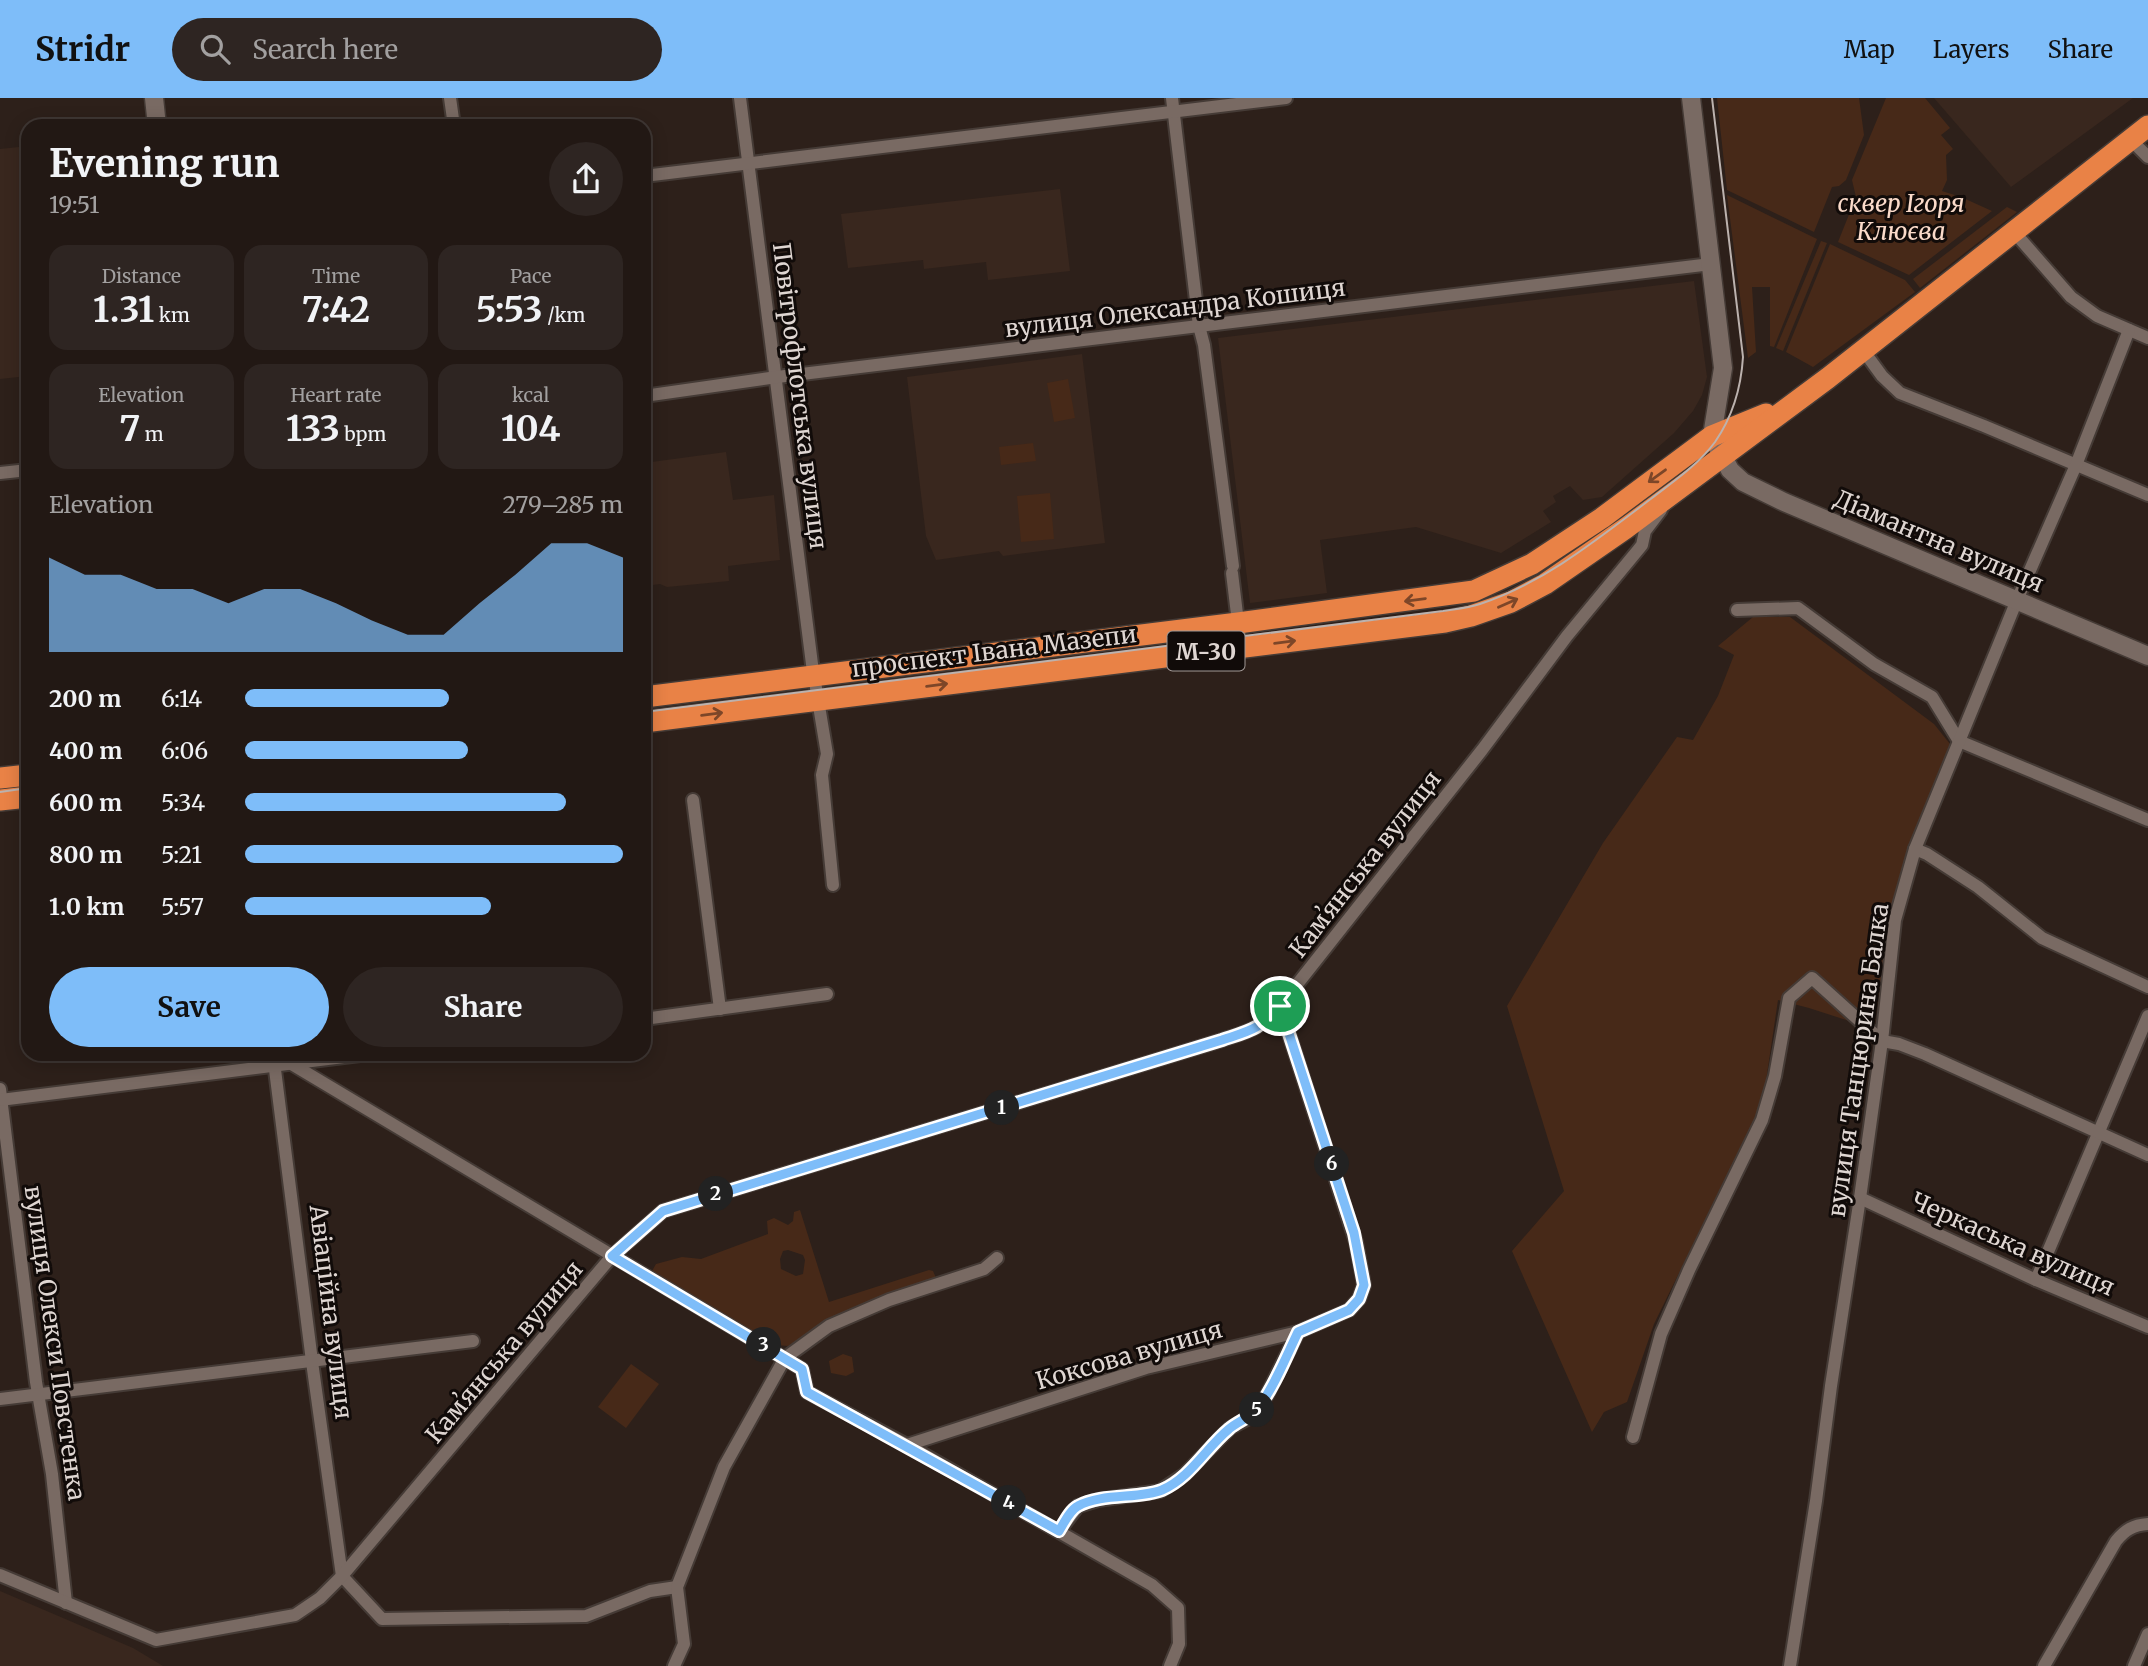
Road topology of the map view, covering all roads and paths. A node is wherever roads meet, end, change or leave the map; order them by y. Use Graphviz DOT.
graph roads {
  1 [pos="154,98"];
  2 [pos="450,98"];
  3 [pos="740,98"];
  4 [pos="1172,98"];
  5 [pos="1286,98"];
  6 [pos="1691,98"];
  7 [pos="1174,112"];
  8 [pos="156,119"];
  9 [pos="453,119"];
  10 [pos="2140,133"];
  11 [pos="2148,157"];
  12 [pos="748,164"];
  13 [pos="651,175"];
  14 [pos="2015,233"];
  15 [pos="1711,264"];
  16 [pos="1199,326"];
  17 [pos="2129,330"];
  18 [pos="2148,338"];
  19 [pos="1863,350"];
  20 [pos="777,377"];
  21 [pos="651,395"];
  22 [pos="1791,404"];
  23 [pos="1712,436"];
  24 [pos="1722,457"];
  25 [pos="2076,465"];
  26 [pos="21,471"];
  27 [pos="0,473"];
  28 [pos="1675,492"];
  29 [pos="2148,495"];
  30 [pos="2017,600"];
  31 [pos="1737,610"];
  32 [pos="1238,623"];
  33 [pos="1241,647"];
  34 [pos="2148,656"];
  35 [pos="813,675"];
  36 [pos="651,696"];
  37 [pos="818,699"];
  38 [pos="651,721"];
  39 [pos="1959,741"];
  40 [pos="21,776"];
  41 [pos="0,778"];
  42 [pos="21,798"];
  43 [pos="0,800"];
  44 [pos="693,800"];
  45 [pos="2148,820"];
  46 [pos="1915,849"];
  47 [pos="833,885"];
  48 [pos="2148,987"];
  49 [pos="827,993"];
  50 [pos="1280,1006"];
  51 [pos="720,1009"];
  52 [pos="2148,1016"];
  53 [pos="651,1018"];
  54 [pos="1882,1041"];
  55 [pos="259,1061"];
  56 [pos="274,1061"];
  57 [pos="282,1061"];
  58 [pos="307,1061"];
  59 [pos="290,1063"];
  60 [pos="1,1096"];
  61 [pos="2098,1133"];
  62 [pos="2148,1155"];
  63 [pos="1860,1198"];
  64 [pos="612,1256"];
  65 [pos="997,1258"];
  66 [pos="2036,1280"];
  67 [pos="2148,1327"];
  68 [pos="1298,1332"];
  69 [pos="472,1340"];
  70 [pos="785,1358"];
  71 [pos="312,1360"];
  72 [pos="38,1393"];
  73 [pos="0,1399"];
  74 [pos="1633,1437"];
  75 [pos="907,1445"];
  76 [pos="2148,1524"];
  77 [pos="1059,1531"];
  78 [pos="0,1575"];
  79 [pos="342,1576"];
  80 [pos="677,1587"];
  81 [pos="66,1603"];
  82 [pos="2148,1634"];
  83 [pos="674,1666"];
  84 [pos="1170,1666"];
  85 [pos="1790,1666"];
  86 [pos="2044,1666"];
  87 [pos="2134,1666"];
  1 -- 8 [label="street"];
  2 -- 9 [label="street"];
  3 -- 12 [label="street, Повітрофлотська вулиця"];
  4 -- 7 [label="street"];
  5 -- 7 [label="street"];
  6 -- 15 [label="street"];
  7 -- 12 [label="street"];
  7 -- 16 [label="street"];
  10 -- 11 [label="street"];
  10 -- 14 [label="highway, М-30"];
  12 -- 13 [label="street"];
  12 -- 20 [label="street, Повітрофлотська вулиця"];
  14 -- 17 [label="street"];
  14 -- 19 [label="highway, М-30"];
  15 -- 16 [label="street, вулиця Олександра Кошиця"];
  15 -- 23 [label="street"];
  16 -- 20 [label="street, вулиця Олександра Кошиця"];
  16 -- 32 [label="street"];
  17 -- 18 [label="street"];
  17 -- 25 [label="street, вулиця Танцюрина Балка"];
  19 -- 22 [label="highway, М-30"];
  19 -- 25 [label="street"];
  20 -- 21 [label="street, вулиця Олександра Кошиця"];
  20 -- 35 [label="street, Повітрофлотська вулиця"];
  22 -- 23 [label="highway, М-30"];
  22 -- 24 [label="highway, М-30"];
  23 -- 24 [label="street, Діамантна вулиця"];
  23 -- 32 [label="highway, проспект Івана Мазепи / М-30, one-way"];
  24 -- 28 [label="highway, проспект Івана Мазепи / М-30"];
  24 -- 30 [label="street, Діамантна вулиця"];
  25 -- 29 [label="street"];
  25 -- 30 [label="street, вулиця Танцюрина Балка"];
  26 -- 27 [label="street"];
  33 -- 28 [label="highway, проспект Івана Мазепи / М-30, one-way"];
  28 -- 50 [label="street, Камʼянська вулиця"];
  30 -- 34 [label="street, Діамантна вулиця"];
  30 -- 39 [label="street, вулиця Танцюрина Балка"];
  31 -- 39 [label="street"];
  32 -- 33 [label="street"];
  32 -- 35 [label="highway, проспект Івана Мазепи / М-30"];
  37 -- 33 [label="highway, проспект Івана Мазепи / М-30, one-way"];
  35 -- 36 [label="highway, проспект Івана Мазепи / М-30"];
  35 -- 37 [label="street, Повітрофлотська вулиця"];
  38 -- 37 [label="highway, проспект Івана Мазепи / М-30, one-way"];
  37 -- 47 [label="street, Повітрофлотська вулиця"];
  39 -- 45 [label="street"];
  39 -- 46 [label="street, вулиця Танцюрина Балка"];
  40 -- 41 [label="highway"];
  42 -- 43 [label="highway"];
  44 -- 51 [label="street"];
  46 -- 48 [label="street"];
  46 -- 54 [label="street, вулиця Танцюрина Балка"];
  49 -- 51 [label="street"];
  50 -- 64 [label="street, Камʼянська вулиця"];
  50 -- 68 [label="street, Коксова вулиця"];
  51 -- 53 [label="street"];
  52 -- 61 [label="street"];
  54 -- 61 [label="street"];
  54 -- 63 [label="street, вулиця Танцюрина Балка"];
  54 -- 74 [label="street"];
  55 -- 60 [label="street"];
  56 -- 71 [label="street, Авіаційна вулиця"];
  57 -- 59 [label="street"];
  58 -- 59 [label="street"];
  59 -- 64 [label="street"];
  60 -- 72 [label="street, вулиця Олекси Повстенка"];
  61 -- 62 [label="street"];
  61 -- 66 [label="street"];
  63 -- 66 [label="street, Черкаська вулиця"];
  63 -- 85 [label="street, вулиця Танцюрина Балка"];
  64 -- 70 [label="street"];
  64 -- 79 [label="street, Камʼянська вулиця"];
  65 -- 70 [label="street"];
  66 -- 67 [label="street, Черкаська вулиця"];
  68 -- 75 [label="street, Коксова вулиця"];
  68 -- 77 [label="street"];
  69 -- 71 [label="street"];
  70 -- 75 [label="street"];
  70 -- 80 [label="street"];
  71 -- 72 [label="street"];
  71 -- 79 [label="street, Авіаційна вулиця"];
  72 -- 73 [label="street"];
  72 -- 81 [label="street, вулиця Олекси Повстенка"];
  75 -- 77 [label="street"];
  76 -- 86 [label="street"];
  77 -- 84 [label="street"];
  78 -- 81 [label="street"];
  79 -- 80 [label="street"];
  79 -- 81 [label="street, Камʼянська вулиця"];
  80 -- 83 [label="street"];
  82 -- 87 [label="street"];
}
